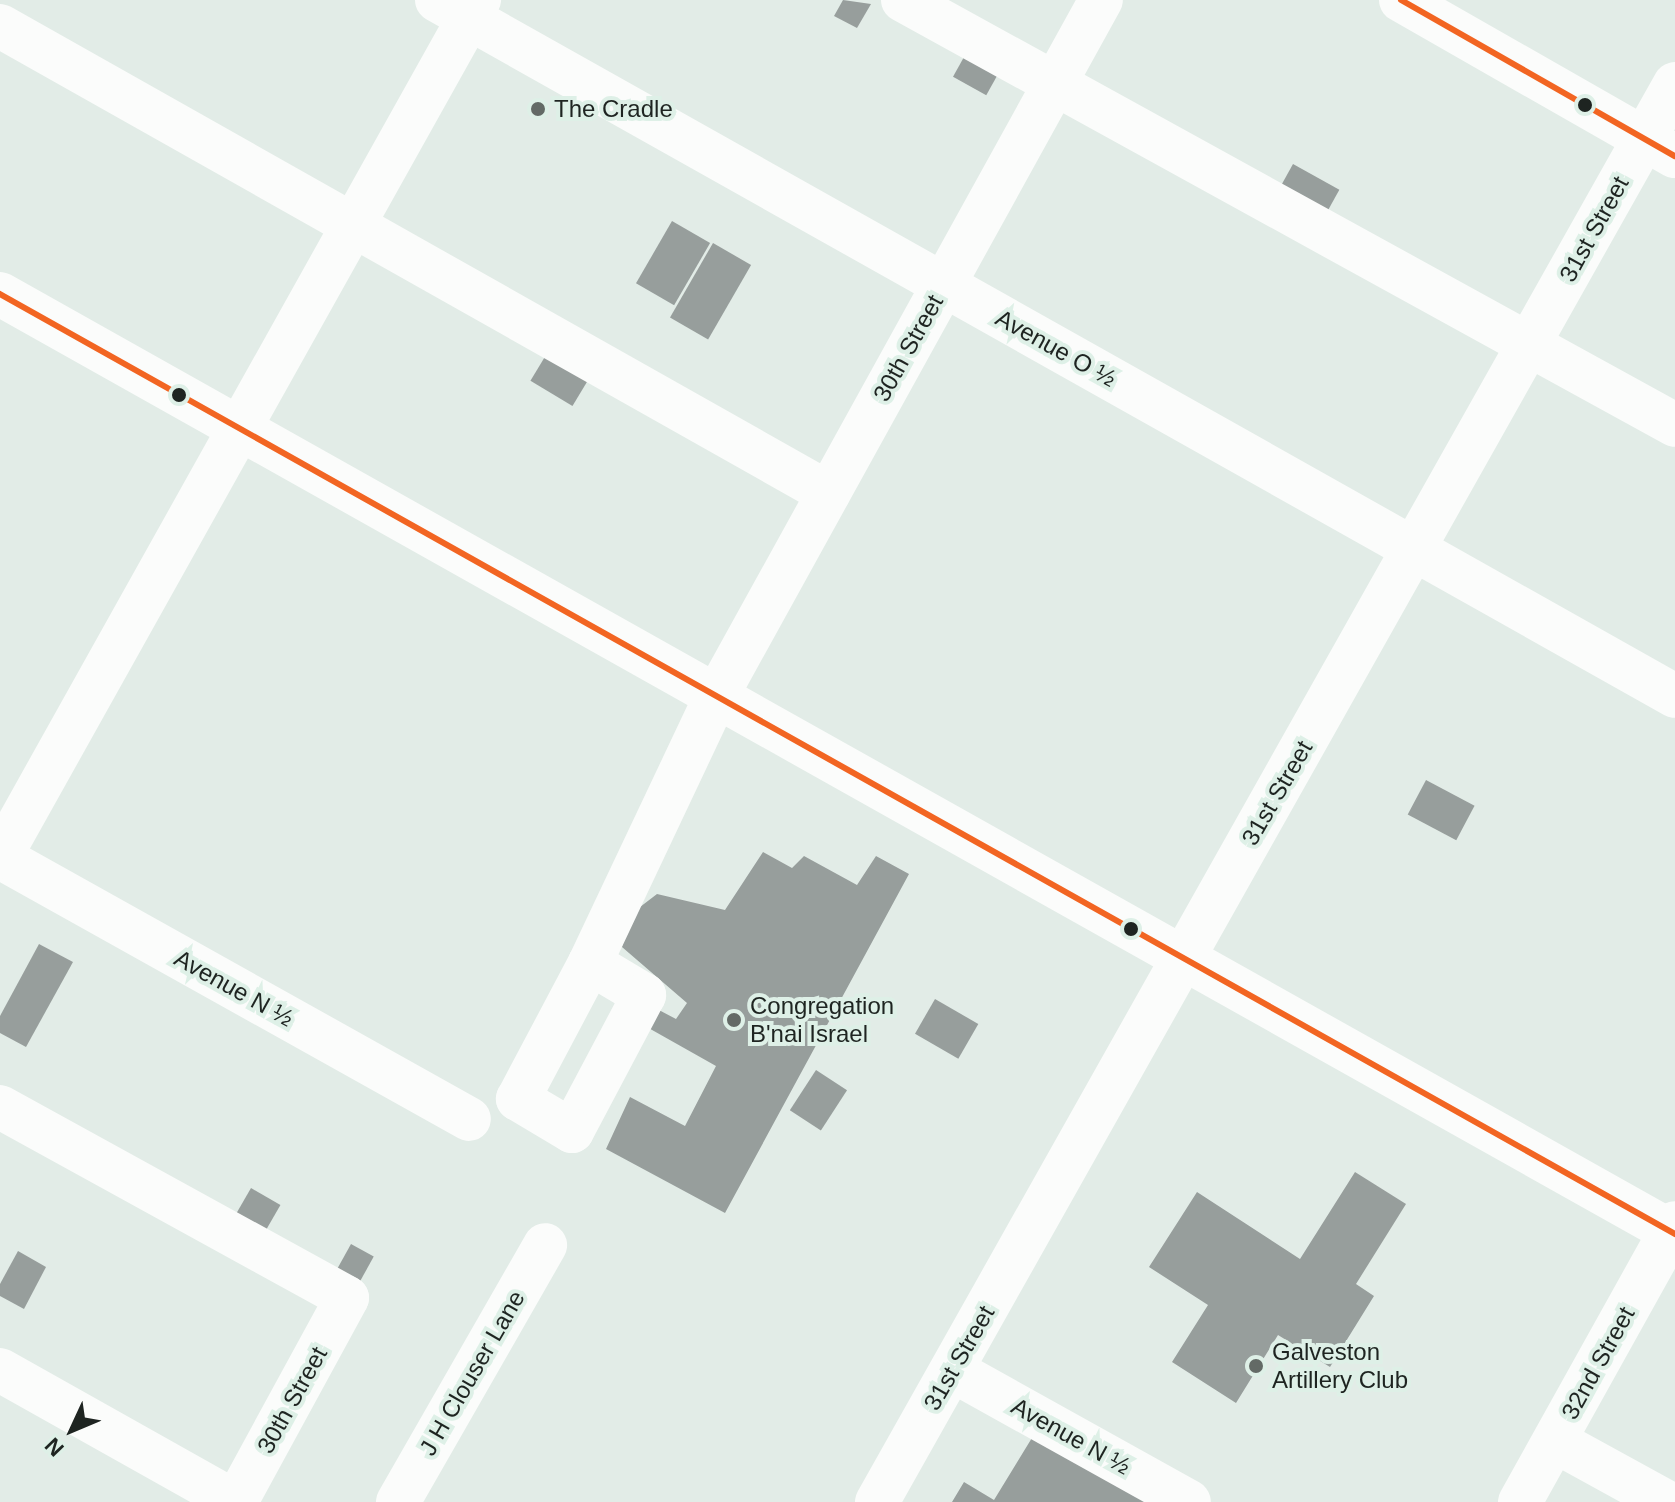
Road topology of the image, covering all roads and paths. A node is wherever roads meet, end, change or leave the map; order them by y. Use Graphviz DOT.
graph roads {
  1 [pos="903,0"];
  2 [pos="1101,0"];
  3 [pos="1401,0"];
  4 [pos="462,6"];
  5 [pos="0,26"];
  6 [pos="1055,82"];
  7 [pos="1675,84"];
  8 [pos="1660,148"];
  9 [pos="352,227"];
  10 [pos="943,284"];
  11 [pos="0,294"];
  12 [pos="1530,344"];
  13 [pos="1675,425"];
  14 [pos="240,428"];
  15 [pos="828,493"];
  16 [pos="1414,550"];
  17 [pos="1675,696"];
  18 [pos="716,697"];
  19 [pos="0,857"];
  20 [pos="1183,957"];
  21 [pos="590,963"];
  22 [pos="0,1107"];
  23 [pos="469,1119"];
  24 [pos="1673,1230"];
  25 [pos="545,1245"];
  26 [pos="0,1370"];
  27 [pos="952,1370"];
  28 [pos="1555,1441"];
  29 [pos="236,1502"];
  30 [pos="398,1502"];
  31 [pos="877,1502"];
  32 [pos="1189,1502"];
  33 [pos="1520,1502"];
  34 [pos="1666,1502"];
  1 -- 6 [label="street"];
  2 -- 6 [label="street, 30th Street"];
  3 -- 8 [label="street"];
  4 -- 9 [label="street"];
  4 -- 10 [label="street, Avenue O ½"];
  5 -- 9 [label="street"];
  6 -- 10 [label="street, 30th Street"];
  6 -- 12 [label="street"];
  7 -- 8 [label="street, 31st Street"];
  8 -- 12 [label="street, 31st Street"];
  9 -- 14 [label="street"];
  9 -- 15 [label="street"];
  10 -- 15 [label="street, 30th Street"];
  10 -- 16 [label="street, Avenue O ½"];
  11 -- 14 [label="street"];
  12 -- 13 [label="street"];
  12 -- 16 [label="street, 31st Street"];
  14 -- 18 [label="street"];
  14 -- 19 [label="street"];
  15 -- 18 [label="street, 30th Street"];
  16 -- 17 [label="street, Avenue O ½"];
  16 -- 20 [label="street, 31st Street"];
  18 -- 20 [label="street"];
  18 -- 21 [label="street, 30th Street"];
  19 -- 23 [label="street, Avenue N ½"];
  20 -- 24 [label="street"];
  20 -- 27 [label="street, 31st Street"];
  22 -- 29 [label="street, 30th Street"];
  24 -- 28 [label="street, 32nd Street"];
  25 -- 30 [label="street, J H Clouser Lane"];
  26 -- 29 [label="street"];
  27 -- 31 [label="street, 31st Street"];
  27 -- 32 [label="street, Avenue N ½"];
  28 -- 33 [label="street, 32nd Street"];
  28 -- 34 [label="street"];
}
